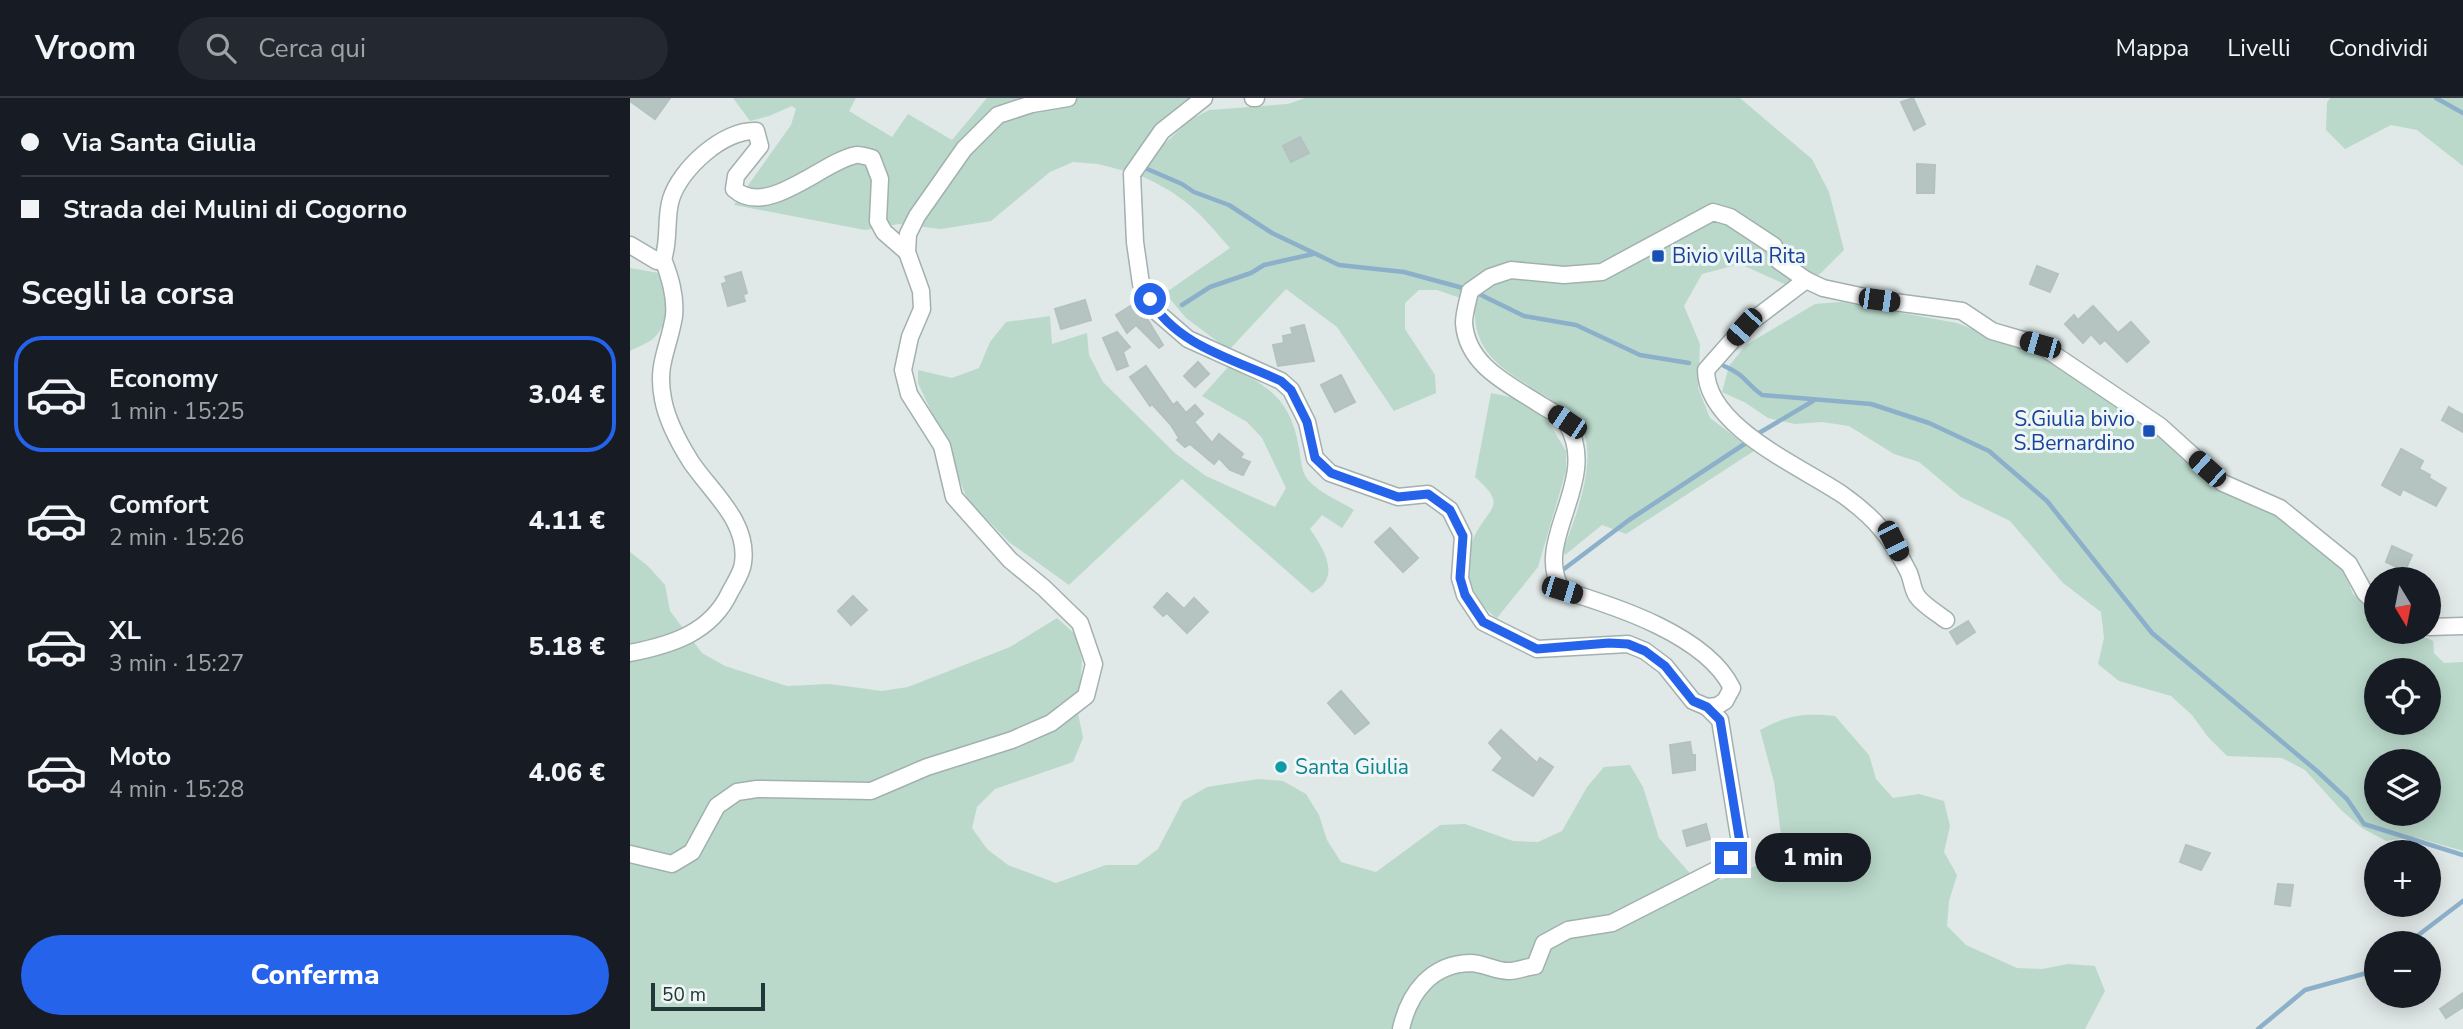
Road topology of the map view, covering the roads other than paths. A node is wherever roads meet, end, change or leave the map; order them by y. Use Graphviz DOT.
graph roads {
  1 [pos="1068,98"];
  2 [pos="1204,98"];
  3 [pos="630,245"];
  4 [pos="907,252"];
  5 [pos="663,259"];
  6 [pos="1806,280"];
  7 [pos="2364,591"];
  8 [pos="1946,620"];
  9 [pos="2463,626"];
  10 [pos="2441,627"];
  11 [pos="630,653"];
  12 [pos="1707,707"];
  13 [pos="630,854"];
  14 [pos="1401,1029"];
  1 -- 4 [label="street"];
  2 -- 12 [label="street"];
  3 -- 5 [label="street"];
  4 -- 5 [label="street"];
  4 -- 13 [label="street"];
  5 -- 11 [label="street"];
  6 -- 7 [label="street"];
  6 -- 8 [label="street"];
  6 -- 12 [label="street"];
  9 -- 10 [label="street"];
  12 -- 14 [label="street"];
}
